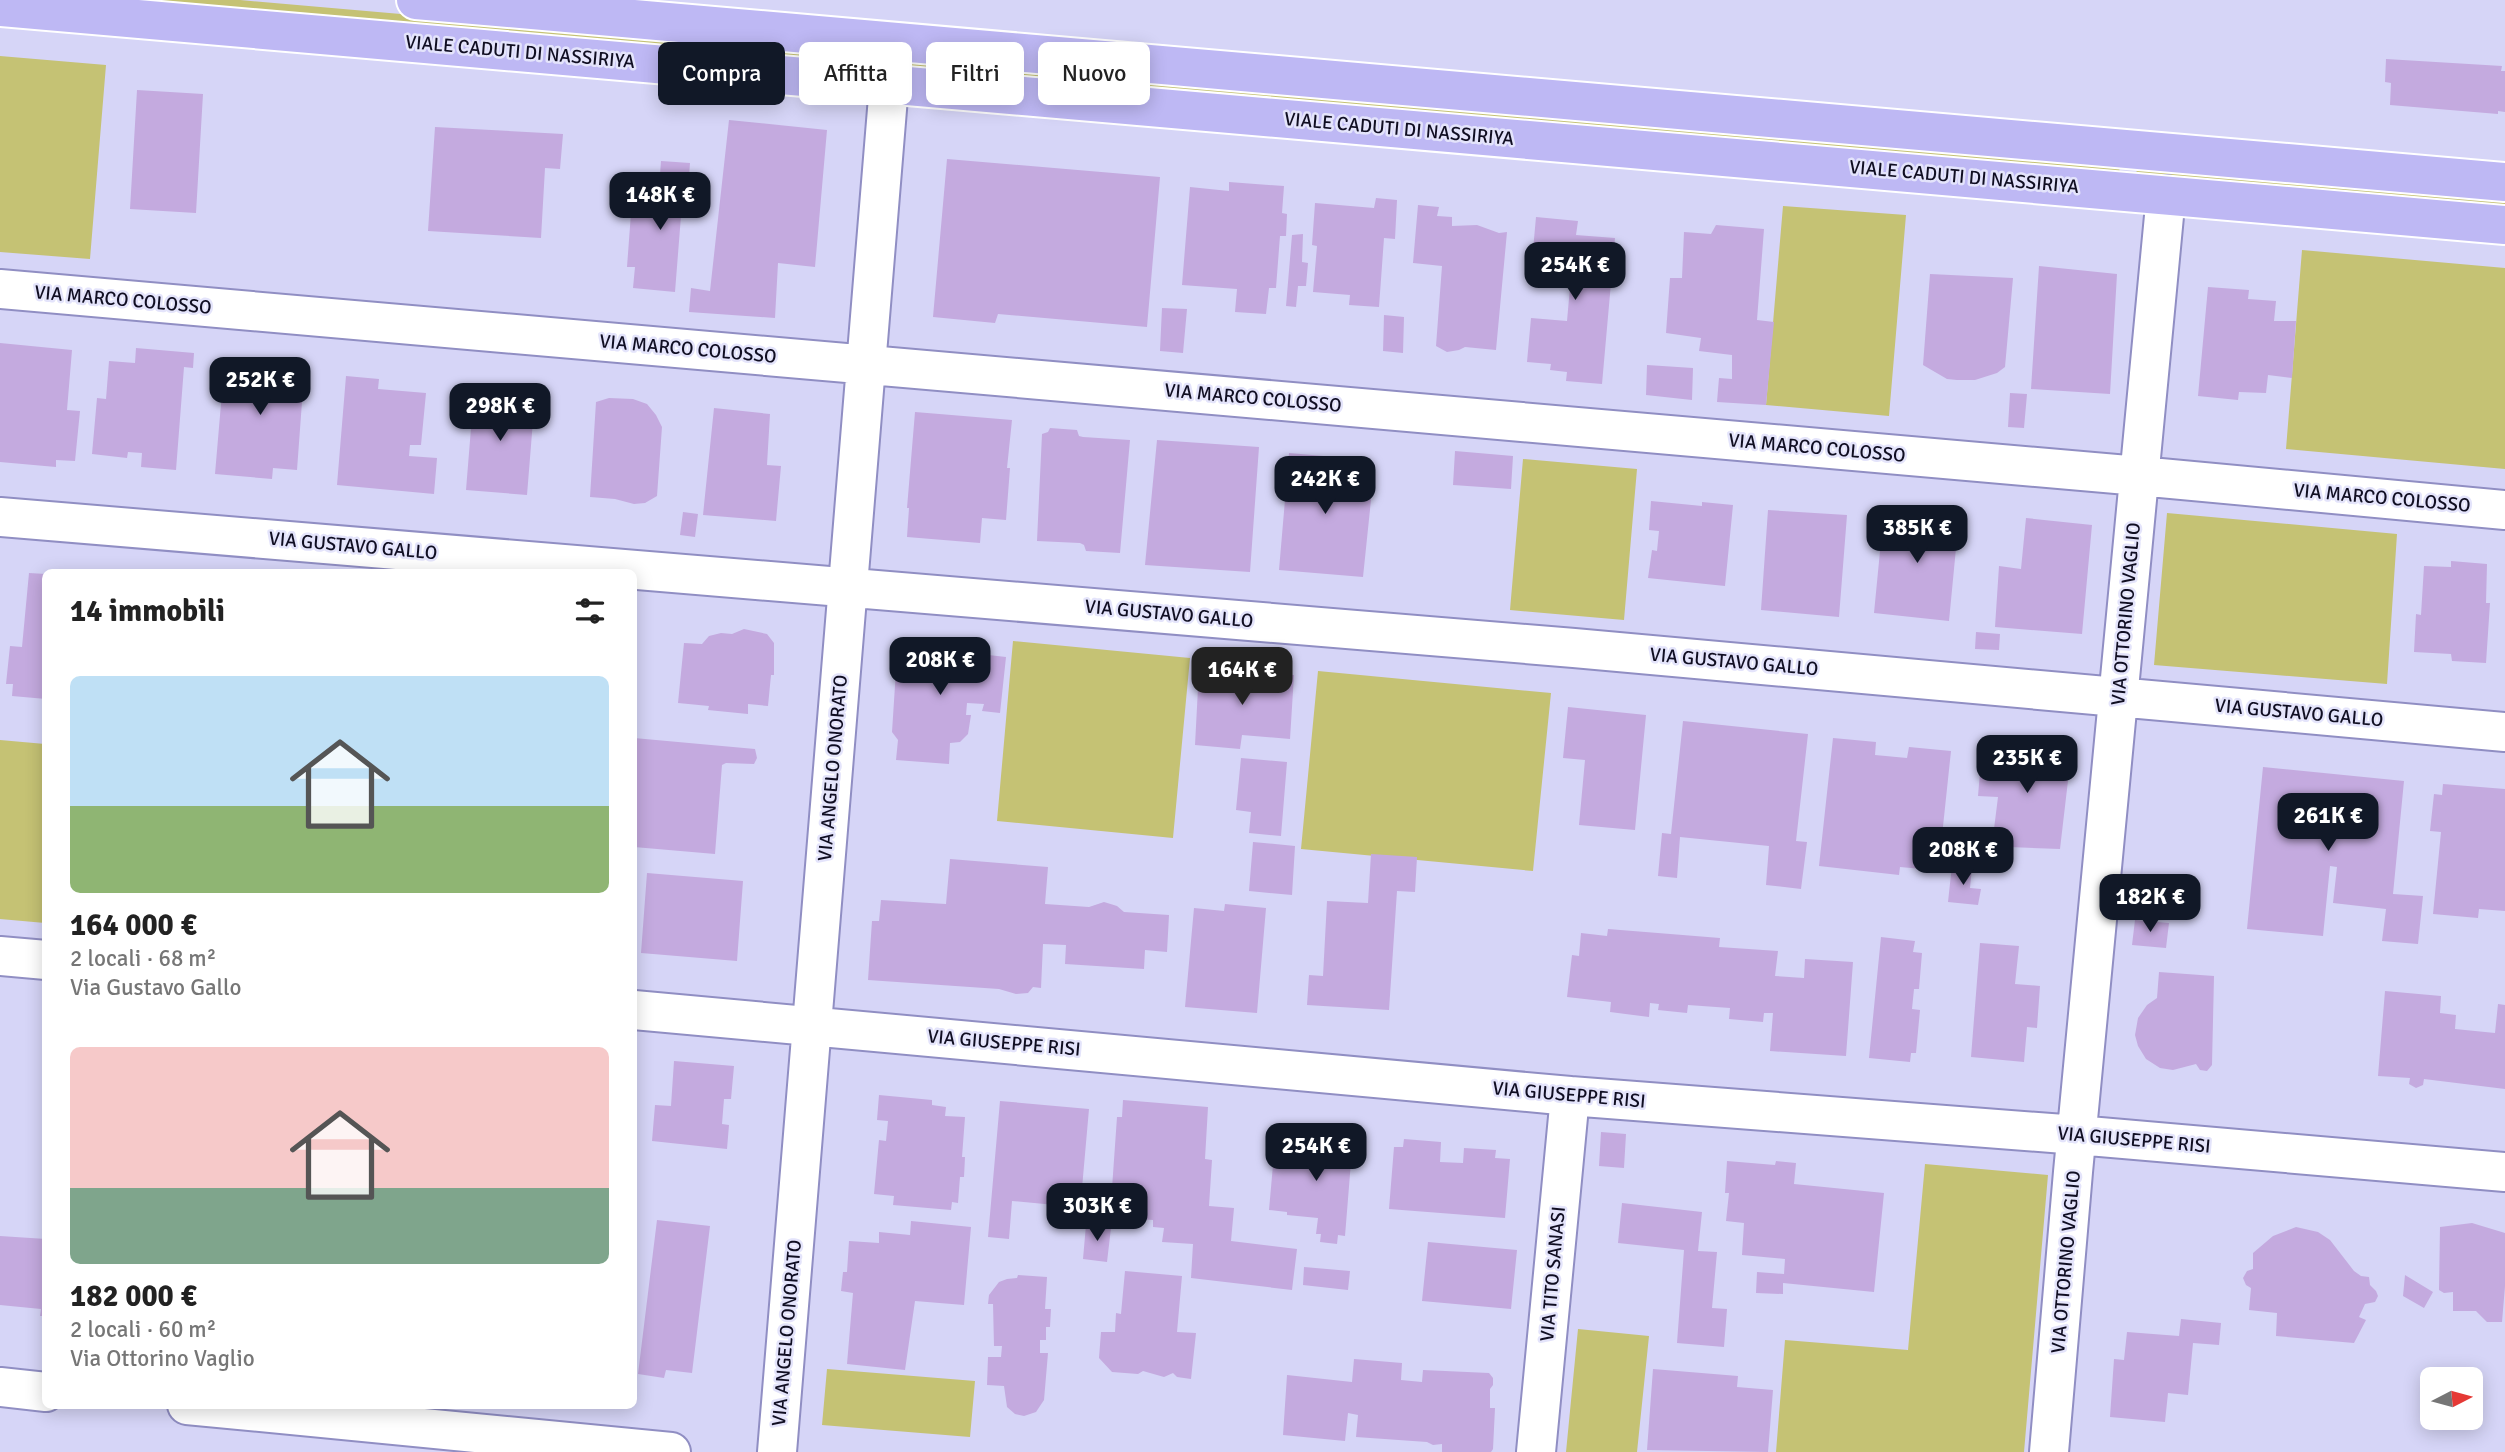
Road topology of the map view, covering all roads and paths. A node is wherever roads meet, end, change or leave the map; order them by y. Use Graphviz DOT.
graph roads {
  1 [pos="416,0"];
  2 [pos="0,8"];
  3 [pos="799,77"];
  4 [pos="912,87"];
  5 [pos="887,105"];
  6 [pos="2505,182"];
  7 [pos="2166,195"];
  8 [pos="2505,225"];
  9 [pos="0,289"];
  10 [pos="866,365"];
  11 [pos="2139,475"];
  12 [pos="2505,510"];
  13 [pos="0,517"];
  14 [pos="630,569"];
  15 [pos="637,570"];
  16 [pos="848,587"];
  17 [pos="2118,697"];
  18 [pos="2505,732"];
  19 [pos="0,956"];
  20 [pos="42,960"];
  21 [pos="637,1010"];
  22 [pos="812,1025"];
  23 [pos="1570,1096"];
  24 [pos="2077,1135"];
  25 [pos="2505,1172"];
  26 [pos="0,1387"];
  27 [pos="42,1392"];
  28 [pos="228,1409"];
  29 [pos="671,1452"];
  30 [pos="778,1452"];
  31 [pos="1536,1452"];
  32 [pos="2049,1452"];
  1 -- 6 [label="main road"];
  2 -- 3 [label="main road, VIALE CADUTI DI NASSIRIYA"];
  4 -- 7 [label="main road, VIALE CADUTI DI NASSIRIYA"];
  5 -- 10 [label="street, VIA ANGELO ONORATO"];
  7 -- 8 [label="main road, VIALE CADUTI DI NASSIRIYA"];
  7 -- 11 [label="street, VIA OTTORINO VAGLIO"];
  9 -- 10 [label="street, VIA MARCO COLOSSO"];
  10 -- 11 [label="street, VIA MARCO COLOSSO"];
  10 -- 16 [label="street, VIA ANGELO ONORATO"];
  11 -- 12 [label="street, VIA MARCO COLOSSO"];
  11 -- 17 [label="street, VIA OTTORINO VAGLIO"];
  13 -- 14 [label="street, VIA GUSTAVO GALLO"];
  15 -- 16 [label="street, VIA GUSTAVO GALLO"];
  16 -- 17 [label="street, VIA GUSTAVO GALLO"];
  16 -- 22 [label="street, VIA ANGELO ONORATO"];
  17 -- 18 [label="street, VIA GUSTAVO GALLO"];
  17 -- 24 [label="street, VIA OTTORINO VAGLIO"];
  19 -- 20 [label="street"];
  21 -- 22 [label="street, VIA GIUSEPPE RISI"];
  22 -- 23 [label="street, VIA GIUSEPPE RISI"];
  22 -- 30 [label="street, VIA ANGELO ONORATO"];
  23 -- 24 [label="street, VIA GIUSEPPE RISI"];
  23 -- 31 [label="street, VIA TITO SANASI"];
  24 -- 25 [label="street, VIA GIUSEPPE RISI"];
  24 -- 32 [label="street, VIA OTTORINO VAGLIO"];
  26 -- 27 [label="street"];
  28 -- 29 [label="street"];
}
